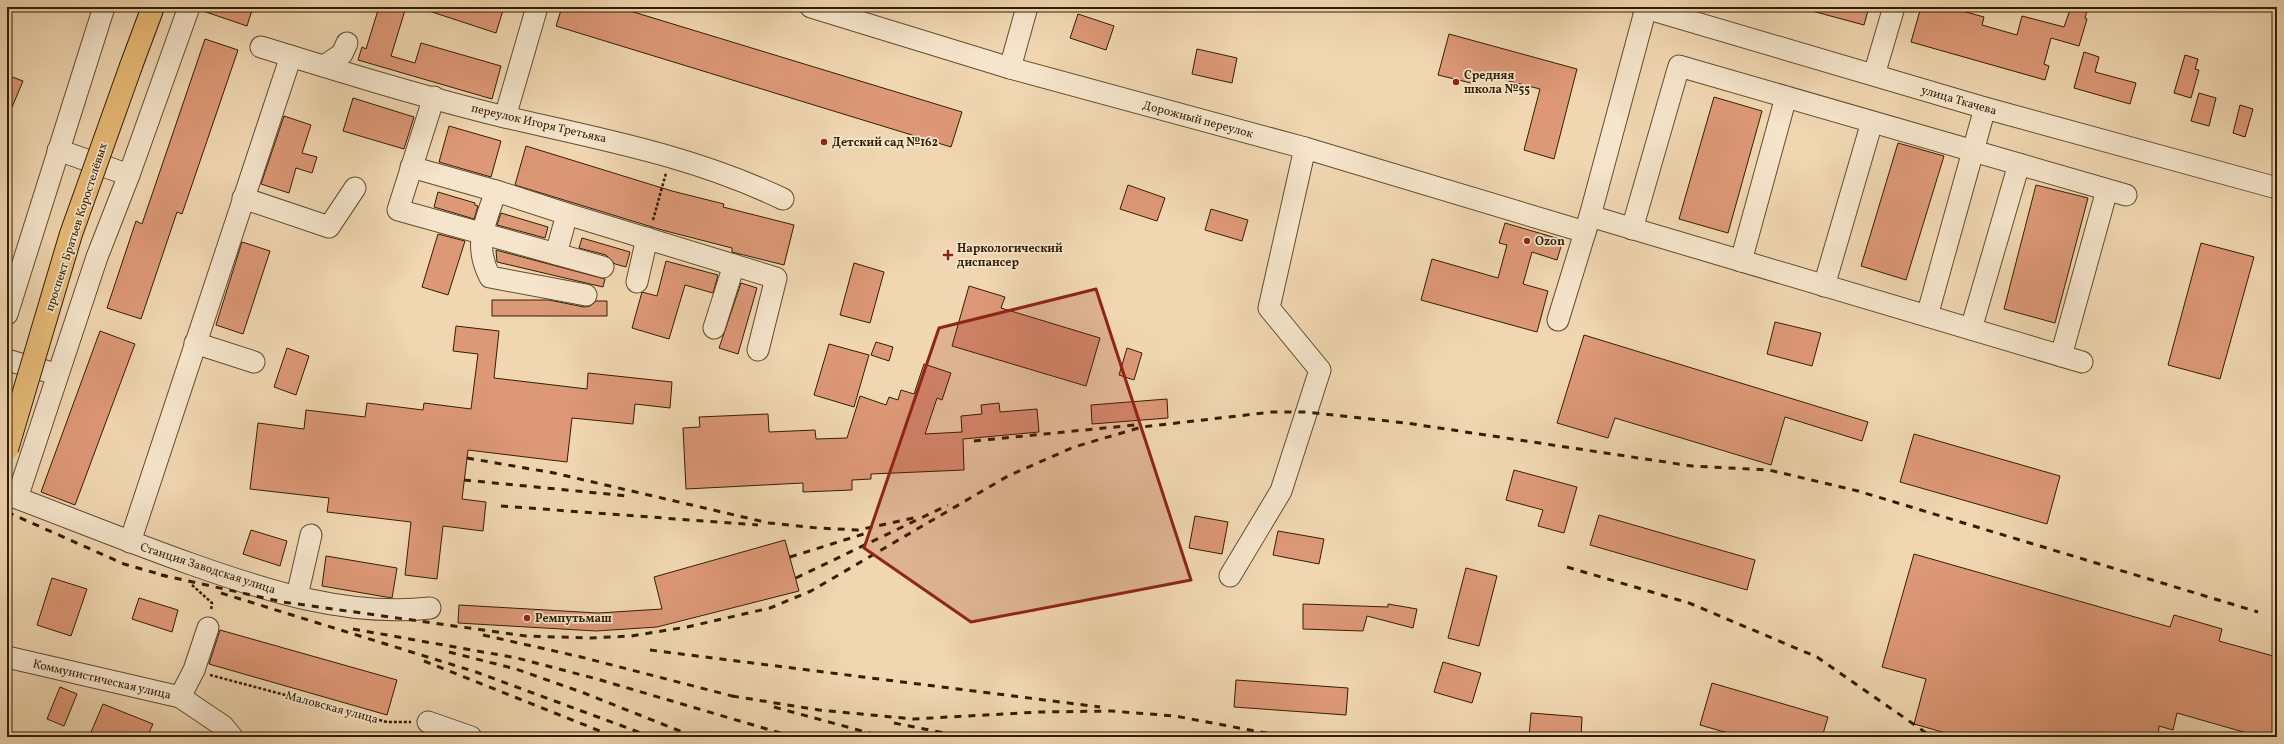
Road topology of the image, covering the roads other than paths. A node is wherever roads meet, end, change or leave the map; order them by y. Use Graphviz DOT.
graph roads {
  1 [pos="104,7"];
  2 [pos="153,7"];
  3 [pos="189,7"];
  4 [pos="537,7"];
  5 [pos="811,7"];
  6 [pos="1027,7"];
  7 [pos="1894,7"];
  8 [pos="1644,8"];
  9 [pos="347,43"];
  10 [pos="261,47"];
  11 [pos="291,56"];
  12 [pos="324,66"];
  13 [pos="1010,68"];
  14 [pos="1874,75"];
  15 [pos="434,97"];
  16 [pos="1786,97"];
  17 [pos="1985,108"];
  18 [pos="505,117"];
  19 [pos="1872,122"];
  20 [pos="1305,148"];
  21 [pos="58,150"];
  22 [pos="1973,151"];
  23 [pos="2019,164"];
  24 [pos="411,167"];
  25 [pos="129,175"];
  26 [pos="355,188"];
  27 [pos="2277,188"];
  28 [pos="496,191"];
  29 [pos="243,198"];
  30 [pos="783,199"];
  31 [pos="567,214"];
  32 [pos="1588,224"];
  33 [pos="1632,229"];
  34 [pos="482,234"];
  35 [pos="647,238"];
  36 [pos="556,254"];
  37 [pos="1741,261"];
  38 [pos="734,265"];
  39 [pos="603,267"];
  40 [pos="638,282"];
  41 [pos="1824,286"];
  42 [pos="586,295"];
  43 [pos="7,314"];
  44 [pos="1927,316"];
  45 [pos="1558,320"];
  46 [pos="714,328"];
  47 [pos="1971,329"];
  48 [pos="195,343"];
  49 [pos="758,350"];
  50 [pos="2061,356"];
  51 [pos="7,360"];
  52 [pos="254,362"];
  53 [pos="2082,362"];
  54 [pos="57,374"];
  55 [pos="7,449"];
  56 [pos="12,494"];
  57 [pos="311,535"];
  58 [pos="130,542"];
  59 [pos="1230,576"];
  60 [pos="297,596"];
  61 [pos="430,608"];
  62 [pos="208,628"];
  63 [pos="7,657"];
  64 [pos="180,697"];
  65 [pos="428,722"];
  66 [pos="232,737"];
  67 [pos="471,737"];
  1 -- 21 [label="street"];
  2 -- 55 [label="main road, проспект Братьев Коростелёвых, bridge"];
  3 -- 25 [label="street"];
  4 -- 18 [label="street"];
  5 -- 13 [label="street, Дорожный переулок"];
  6 -- 13 [label="street"];
  7 -- 14 [label="street"];
  8 -- 14 [label="street, улица Ткачева"];
  8 -- 32 [label="street"];
  9 -- 12 [label="street"];
  10 -- 11 [label="street, переулок Игоря Третьяка"];
  11 -- 12 [label="street, переулок Игоря Третьяка"];
  11 -- 29 [label="street"];
  12 -- 15 [label="street, переулок Игоря Третьяка"];
  13 -- 20 [label="street, Дорожный переулок"];
  14 -- 17 [label="street, улица Ткачева"];
  15 -- 18 [label="street, переулок Игоря Третьяка"];
  15 -- 24 [label="street"];
  16 -- 19 [label="street"];
  16 -- 33 [label="street"];
  16 -- 37 [label="street"];
  17 -- 22 [label="street"];
  17 -- 27 [label="street, улица Ткачева"];
  18 -- 30 [label="street, переулок Игоря Третьяка"];
  19 -- 22 [label="street"];
  19 -- 41 [label="street"];
  20 -- 32 [label="street, Дорожный переулок"];
  20 -- 59 [label="street"];
  21 -- 25 [label="street"];
  21 -- 43 [label="street"];
  22 -- 23 [label="street"];
  22 -- 44 [label="street"];
  23 -- 47 [label="street"];
  23 -- 50 [label="street"];
  24 -- 28 [label="street"];
  24 -- 34 [label="street"];
  25 -- 54 [label="street"];
  26 -- 29 [label="street"];
  28 -- 31 [label="street"];
  28 -- 34 [label="street"];
  29 -- 48 [label="street"];
  31 -- 35 [label="street"];
  31 -- 36 [label="street"];
  32 -- 33 [label="street, Дорожный переулок"];
  32 -- 45 [label="street"];
  33 -- 37 [label="street, Дорожный переулок"];
  34 -- 36 [label="street"];
  34 -- 42 [label="street"];
  35 -- 38 [label="street"];
  35 -- 40 [label="street"];
  36 -- 39 [label="street"];
  37 -- 41 [label="street, Дорожный переулок"];
  38 -- 46 [label="street"];
  38 -- 49 [label="street"];
  41 -- 44 [label="street, Дорожный переулок"];
  44 -- 47 [label="street, Дорожный переулок"];
  47 -- 50 [label="street, Дорожный переулок"];
  48 -- 52 [label="street"];
  48 -- 58 [label="street"];
  50 -- 53 [label="street, Дорожный переулок"];
  51 -- 54 [label="street"];
  54 -- 56 [label="street"];
  56 -- 58 [label="street, Станция Заводская улица"];
  57 -- 60 [label="street"];
  58 -- 60 [label="street, Станция Заводская улица"];
  60 -- 61 [label="street, Станция Заводская улица"];
  62 -- 64 [label="street"];
  63 -- 64 [label="street, Коммунистическая улица"];
  64 -- 66 [label="street, Коммунистическая улица"];
  65 -- 67 [label="street"];
}
